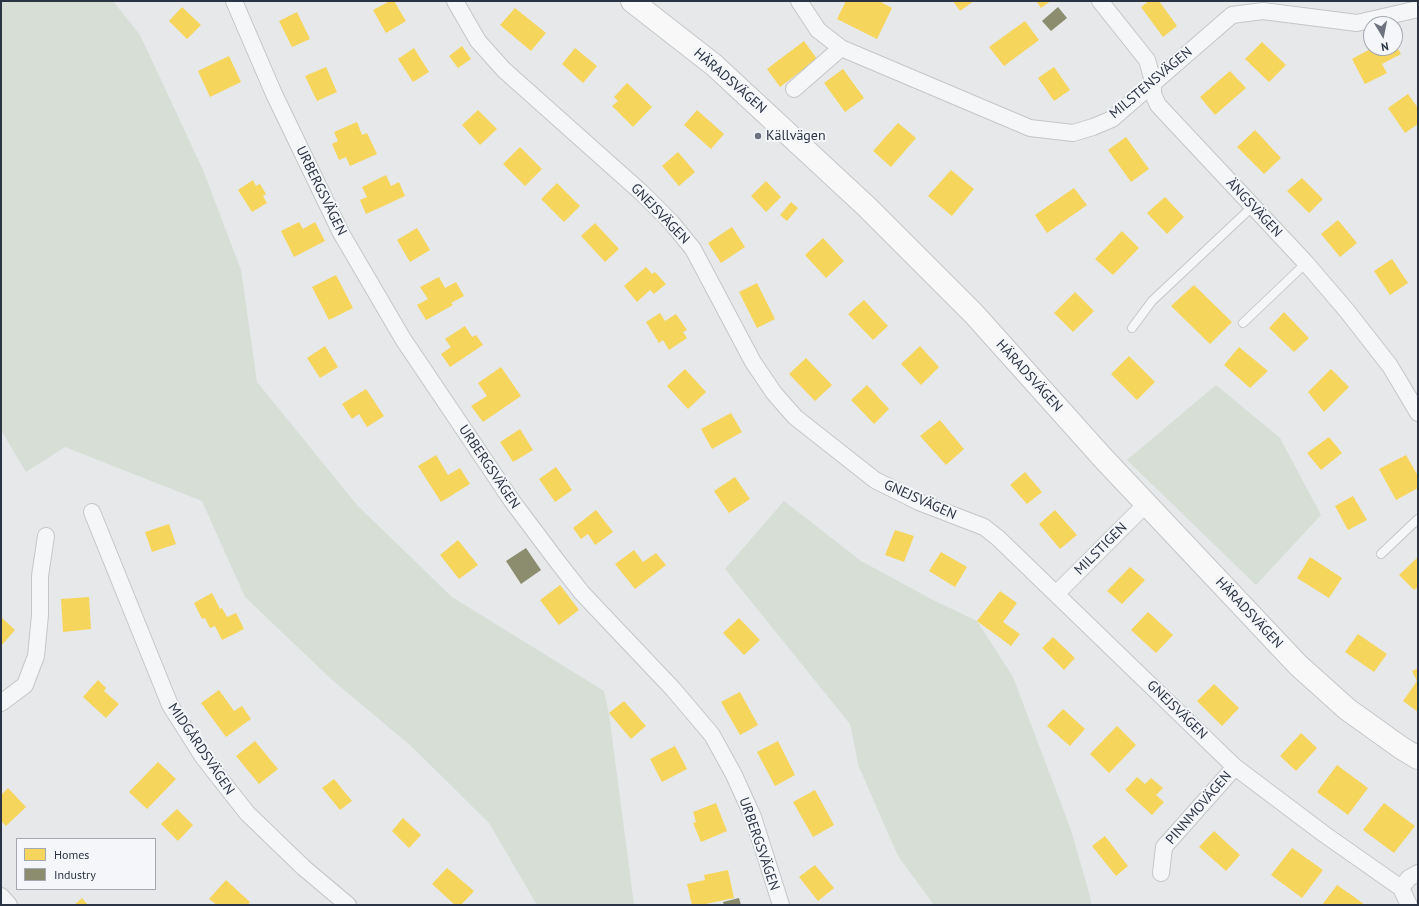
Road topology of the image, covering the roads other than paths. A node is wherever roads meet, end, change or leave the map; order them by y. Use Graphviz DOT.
graph roads {
  1 [pos="234,1"];
  2 [pos="455,1"];
  3 [pos="632,1"];
  4 [pos="799,1"];
  5 [pos="1100,1"];
  6 [pos="1418,9"];
  7 [pos="841,48"];
  8 [pos="1153,81"];
  9 [pos="794,89"];
  10 [pos="1252,207"];
  11 [pos="1306,263"];
  12 [pos="1243,323"];
  13 [pos="1132,328"];
  14 [pos="1418,413"];
  15 [pos="1146,504"];
  16 [pos="92,512"];
  17 [pos="1418,519"];
  18 [pos="46,536"];
  19 [pos="1381,554"];
  20 [pos="1056,594"];
  21 [pos="1,704"];
  22 [pos="1418,758"];
  23 [pos="1235,767"];
  24 [pos="1161,873"];
  25 [pos="1418,873"];
  26 [pos="1401,888"];
  27 [pos="1,896"];
  28 [pos="9,905"];
  29 [pos="348,905"];
  30 [pos="781,905"];
  31 [pos="1409,905"];
  1 -- 30 [label="street, URBERGSVÄGEN"];
  2 -- 20 [label="street, GNEJSVÄGEN"];
  3 -- 15 [label="street, HÄRADSVÄGEN"];
  4 -- 7 [label="street, MILSTENSVÄGEN"];
  5 -- 8 [label="street, ÄNGSVÄGEN"];
  6 -- 8 [label="street, MILSTENSVÄGEN"];
  7 -- 8 [label="street, MILSTENSVÄGEN"];
  7 -- 9 [label="street"];
  8 -- 10 [label="street, ÄNGSVÄGEN"];
  10 -- 11 [label="street, ÄNGSVÄGEN"];
  10 -- 13 [label="lane"];
  11 -- 12 [label="lane"];
  11 -- 14 [label="street, ÄNGSVÄGEN"];
  15 -- 20 [label="street, MILSTIGEN"];
  15 -- 22 [label="street, HÄRADSVÄGEN"];
  16 -- 29 [label="street, MIDGÅRDSVÄGEN"];
  17 -- 19 [label="lane"];
  18 -- 21 [label="street"];
  20 -- 23 [label="street, GNEJSVÄGEN"];
  23 -- 24 [label="street, PINNMOVÄGEN"];
  23 -- 26 [label="street, GNEJSVÄGEN"];
  25 -- 26 [label="street"];
  26 -- 31 [label="street"];
  27 -- 28 [label="street"];
}
